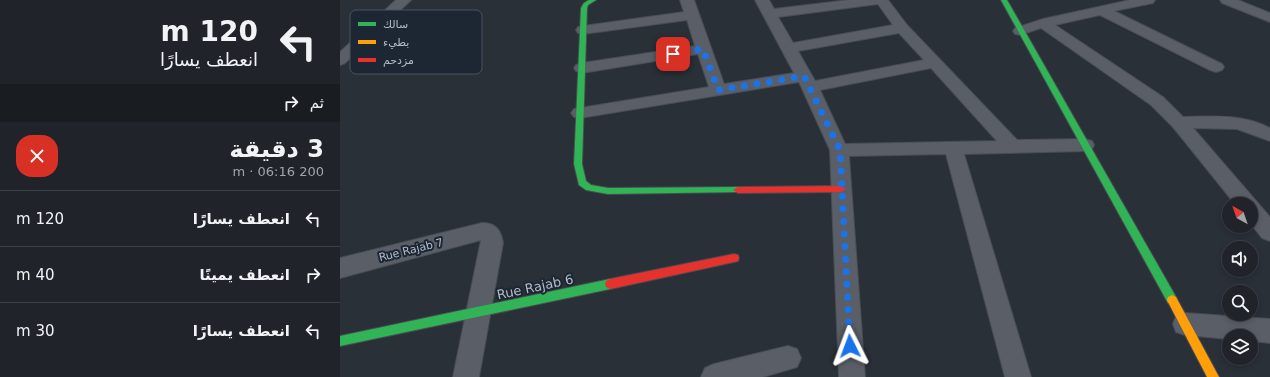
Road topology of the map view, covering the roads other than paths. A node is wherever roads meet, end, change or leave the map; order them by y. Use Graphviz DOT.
graph roads {
  1 [pos="404,0"];
  2 [pos="593,0"];
  3 [pos="687,0"];
  4 [pos="881,0"];
  5 [pos="1004,0"];
  6 [pos="1148,0"];
  7 [pos="1227,0"];
  8 [pos="1264,0"];
  9 [pos="765,7"];
  10 [pos="393,10"];
  11 [pos="1101,10"];
  12 [pos="1251,10"];
  13 [pos="692,15"];
  14 [pos="1270,18"];
  15 [pos="1044,23"];
  16 [pos="902,28"];
  17 [pos="583,30"];
  18 [pos="1020,30"];
  19 [pos="789,48"];
  20 [pos="703,49"];
  21 [pos="350,51"];
  22 [pos="340,60"];
  23 [pos="935,63"];
  24 [pos="1216,67"];
  25 [pos="582,68"];
  26 [pos="807,81"];
  27 [pos="718,90"];
  28 [pos="580,113"];
  29 [pos="1179,123"];
  30 [pos="1270,135"];
  31 [pos="1085,145"];
  32 [pos="1012,146"];
  33 [pos="953,147"];
  34 [pos="840,150"];
  35 [pos="841,189"];
  36 [pos="1241,197"];
  37 [pos="1258,217"];
  38 [pos="1270,232"];
  39 [pos="734,258"];
  40 [pos="340,268"];
  41 [pos="480,312"];
  42 [pos="1185,324"];
  43 [pos="1270,331"];
  44 [pos="340,341"];
  45 [pos="788,358"];
  46 [pos="466,377"];
  47 [pos="714,377"];
  48 [pos="852,377"];
  49 [pos="1018,377"];
  50 [pos="1213,377"];
  1 -- 10 [label="street"];
  2 -- 17 [label="street"];
  3 -- 13 [label="street"];
  4 -- 9 [label="street"];
  4 -- 16 [label="street"];
  5 -- 18 [label="street"];
  6 -- 11 [label="street"];
  7 -- 12 [label="street"];
  8 -- 12 [label="street"];
  9 -- 19 [label="street"];
  11 -- 15 [label="street"];
  11 -- 24 [label="street"];
  12 -- 14 [label="street"];
  13 -- 17 [label="street"];
  13 -- 20 [label="street"];
  15 -- 18 [label="street"];
  15 -- 29 [label="street"];
  16 -- 19 [label="street"];
  16 -- 23 [label="street"];
  17 -- 25 [label="street"];
  18 -- 31 [label="street"];
  19 -- 26 [label="street"];
  20 -- 25 [label="street"];
  20 -- 27 [label="street"];
  21 -- 22 [label="street"];
  23 -- 26 [label="street"];
  23 -- 32 [label="street"];
  25 -- 28 [label="street"];
  26 -- 27 [label="street"];
  26 -- 34 [label="street"];
  27 -- 28 [label="street"];
  28 -- 35 [label="street"];
  29 -- 30 [label="street"];
  29 -- 36 [label="street"];
  31 -- 32 [label="street"];
  31 -- 42 [label="street"];
  32 -- 33 [label="street"];
  33 -- 34 [label="street"];
  33 -- 49 [label="street"];
  34 -- 35 [label="street"];
  35 -- 48 [label="street"];
  37 -- 38 [label="street"];
  39 -- 41 [label="street, Rue Rajab 6"];
  40 -- 41 [label="street, Rue Rajab 7"];
  41 -- 44 [label="street, Rue Rajab 6"];
  41 -- 46 [label="street"];
  42 -- 43 [label="street"];
  42 -- 50 [label="street"];
  45 -- 47 [label="street"];
}
